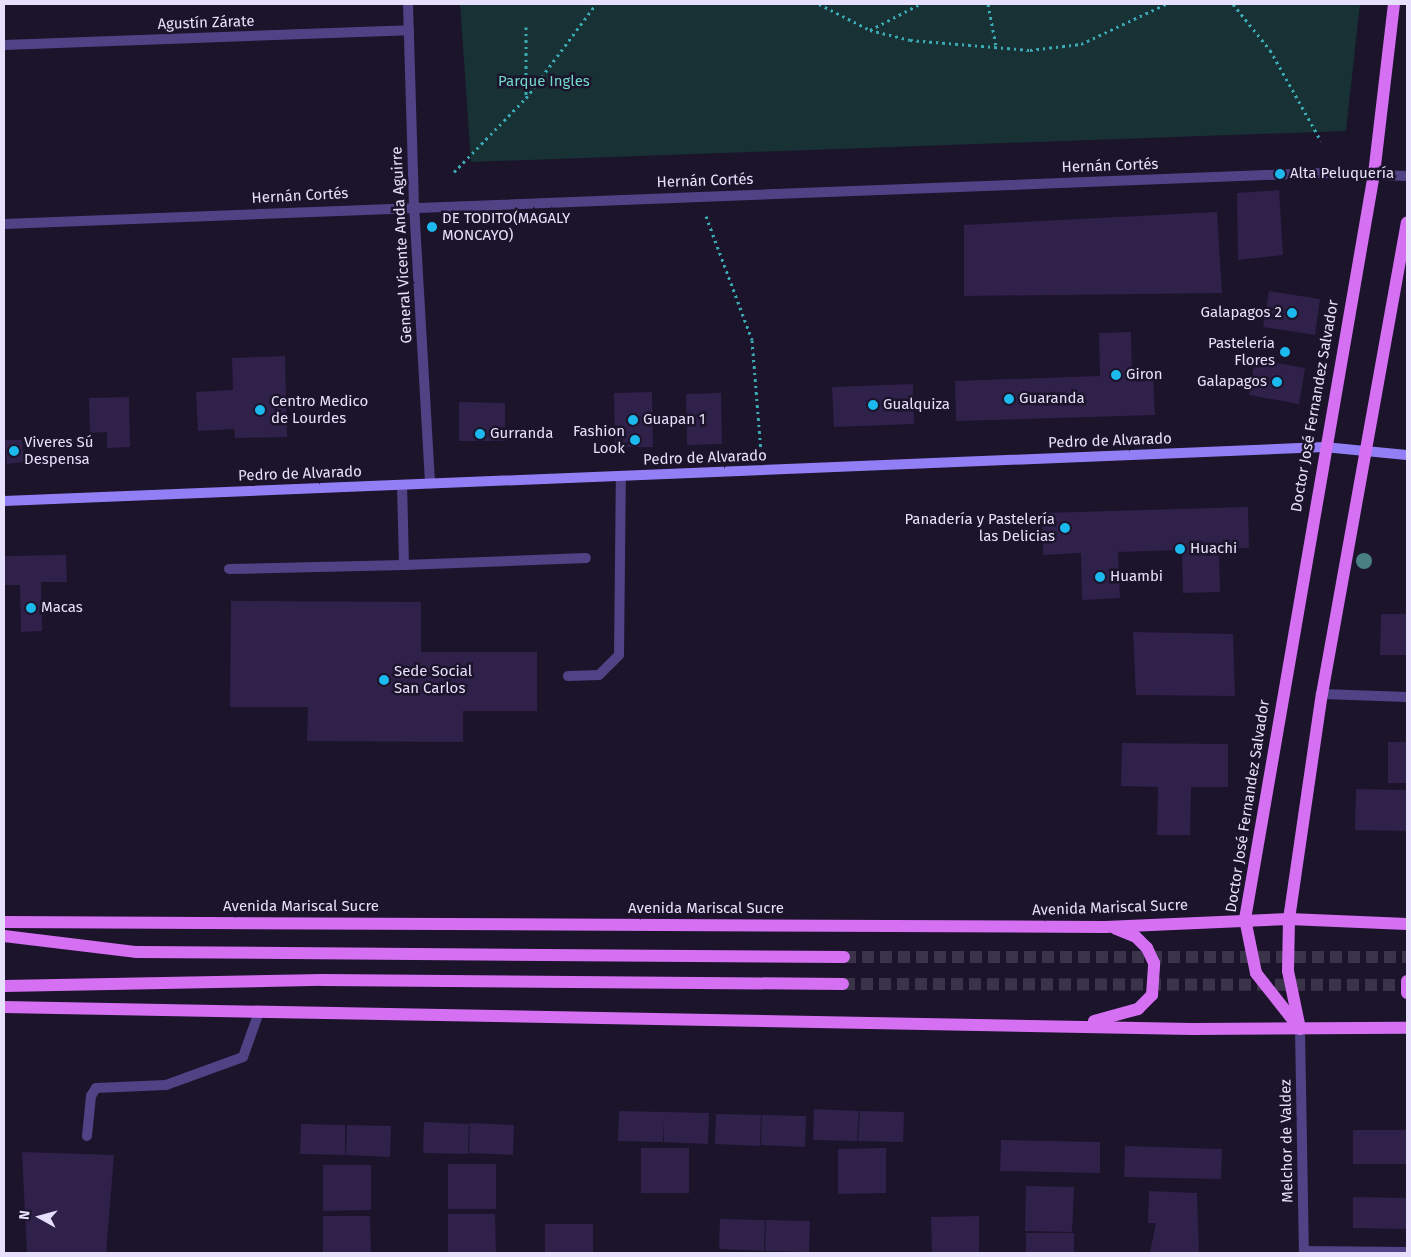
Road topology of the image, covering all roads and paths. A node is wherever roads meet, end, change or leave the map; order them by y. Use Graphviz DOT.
graph roads {
  1 [pos="408,4"];
  2 [pos="596,4"];
  3 [pos="819,4"];
  4 [pos="920,4"];
  5 [pos="988,4"];
  6 [pos="1166,4"];
  7 [pos="1233,4"];
  8 [pos="1394,4"];
  9 [pos="526,27"];
  10 [pos="409,30"];
  11 [pos="870,30"];
  12 [pos="4,45"];
  13 [pos="996,46"];
  14 [pos="526,98"];
  15 [pos="1321,141"];
  16 [pos="454,172"];
  17 [pos="1374,174"];
  18 [pos="1407,176"];
  19 [pos="699,197"];
  20 [pos="414,206"];
  21 [pos="1407,223"];
  22 [pos="4,224"];
  23 [pos="1324,447"];
  24 [pos="1366,448"];
  25 [pos="1407,454"];
  26 [pos="762,471"];
  27 [pos="621,476"];
  28 [pos="430,484"];
  29 [pos="402,485"];
  30 [pos="4,501"];
  31 [pos="586,558"];
  32 [pos="404,565"];
  33 [pos="230,569"];
  34 [pos="568,676"];
  35 [pos="1322,694"];
  36 [pos="1407,697"];
  37 [pos="1245,920"];
  38 [pos="1289,920"];
  39 [pos="4,922"];
  40 [pos="1407,924"];
  41 [pos="1105,927"];
  42 [pos="4,936"];
  43 [pos="844,957"];
  44 [pos="1407,981"];
  45 [pos="843,984"];
  46 [pos="4,986"];
  47 [pos="1407,994"];
  48 [pos="4,1007"];
  49 [pos="259,1012"];
  50 [pos="1064,1026"];
  51 [pos="1407,1028"];
  52 [pos="1300,1029"];
  53 [pos="87,1136"];
  54 [pos="1304,1252"];
  55 [pos="1407,1252"];
  1 -- 10 [label="street, General Vicente Anda Aguirre"];
  2 -- 14 [label="path"];
  3 -- 11 [label="path"];
  4 -- 11 [label="path"];
  5 -- 13 [label="path"];
  6 -- 13 [label="path"];
  7 -- 15 [label="path"];
  8 -- 17 [label="main road, Doctor José Fernandez Salvador"];
  9 -- 14 [label="path"];
  10 -- 12 [label="street, Agustín Zárate"];
  10 -- 20 [label="street, General Vicente Anda Aguirre"];
  11 -- 13 [label="path"];
  14 -- 16 [label="path"];
  17 -- 18 [label="street, Hernán Cortés"];
  17 -- 19 [label="street, Hernán Cortés"];
  17 -- 23 [label="main road, Doctor José Fernandez Salvador"];
  19 -- 20 [label="street, Hernán Cortés"];
  19 -- 26 [label="path"];
  20 -- 22 [label="street, Hernán Cortés"];
  20 -- 28 [label="street, General Vicente Anda Aguirre"];
  21 -- 24 [label="main road"];
  23 -- 24 [label="main road, Pedro de Alvarado"];
  23 -- 26 [label="main road, Pedro de Alvarado"];
  23 -- 37 [label="main road, Doctor José Fernandez Salvador"];
  24 -- 25 [label="main road, Pedro de Alvarado"];
  24 -- 35 [label="main road"];
  26 -- 27 [label="main road, Pedro de Alvarado"];
  27 -- 28 [label="main road, Pedro de Alvarado"];
  27 -- 34 [label="street"];
  28 -- 29 [label="main road, Pedro de Alvarado"];
  29 -- 30 [label="main road, Pedro de Alvarado"];
  29 -- 32 [label="street"];
  31 -- 32 [label="street"];
  32 -- 33 [label="street"];
  35 -- 36 [label="street"];
  35 -- 38 [label="main road"];
  37 -- 38 [label="main road, Avenida Mariscal Sucre"];
  37 -- 41 [label="main road, Avenida Mariscal Sucre"];
  37 -- 52 [label="main road, Doctor José Fernandez Salvador"];
  38 -- 40 [label="main road, Avenida Mariscal Sucre"];
  38 -- 52 [label="main road"];
  39 -- 41 [label="main road, Avenida Mariscal Sucre"];
  41 -- 50 [label="main road"];
  42 -- 43 [label="main road"];
  44 -- 47 [label="main road"];
  45 -- 46 [label="main road"];
  48 -- 49 [label="main road"];
  49 -- 50 [label="main road"];
  49 -- 53 [label="street"];
  50 -- 52 [label="main road"];
  51 -- 52 [label="main road"];
  52 -- 54 [label="street, Melchor de Valdez"];
  54 -- 55 [label="street"];
}
